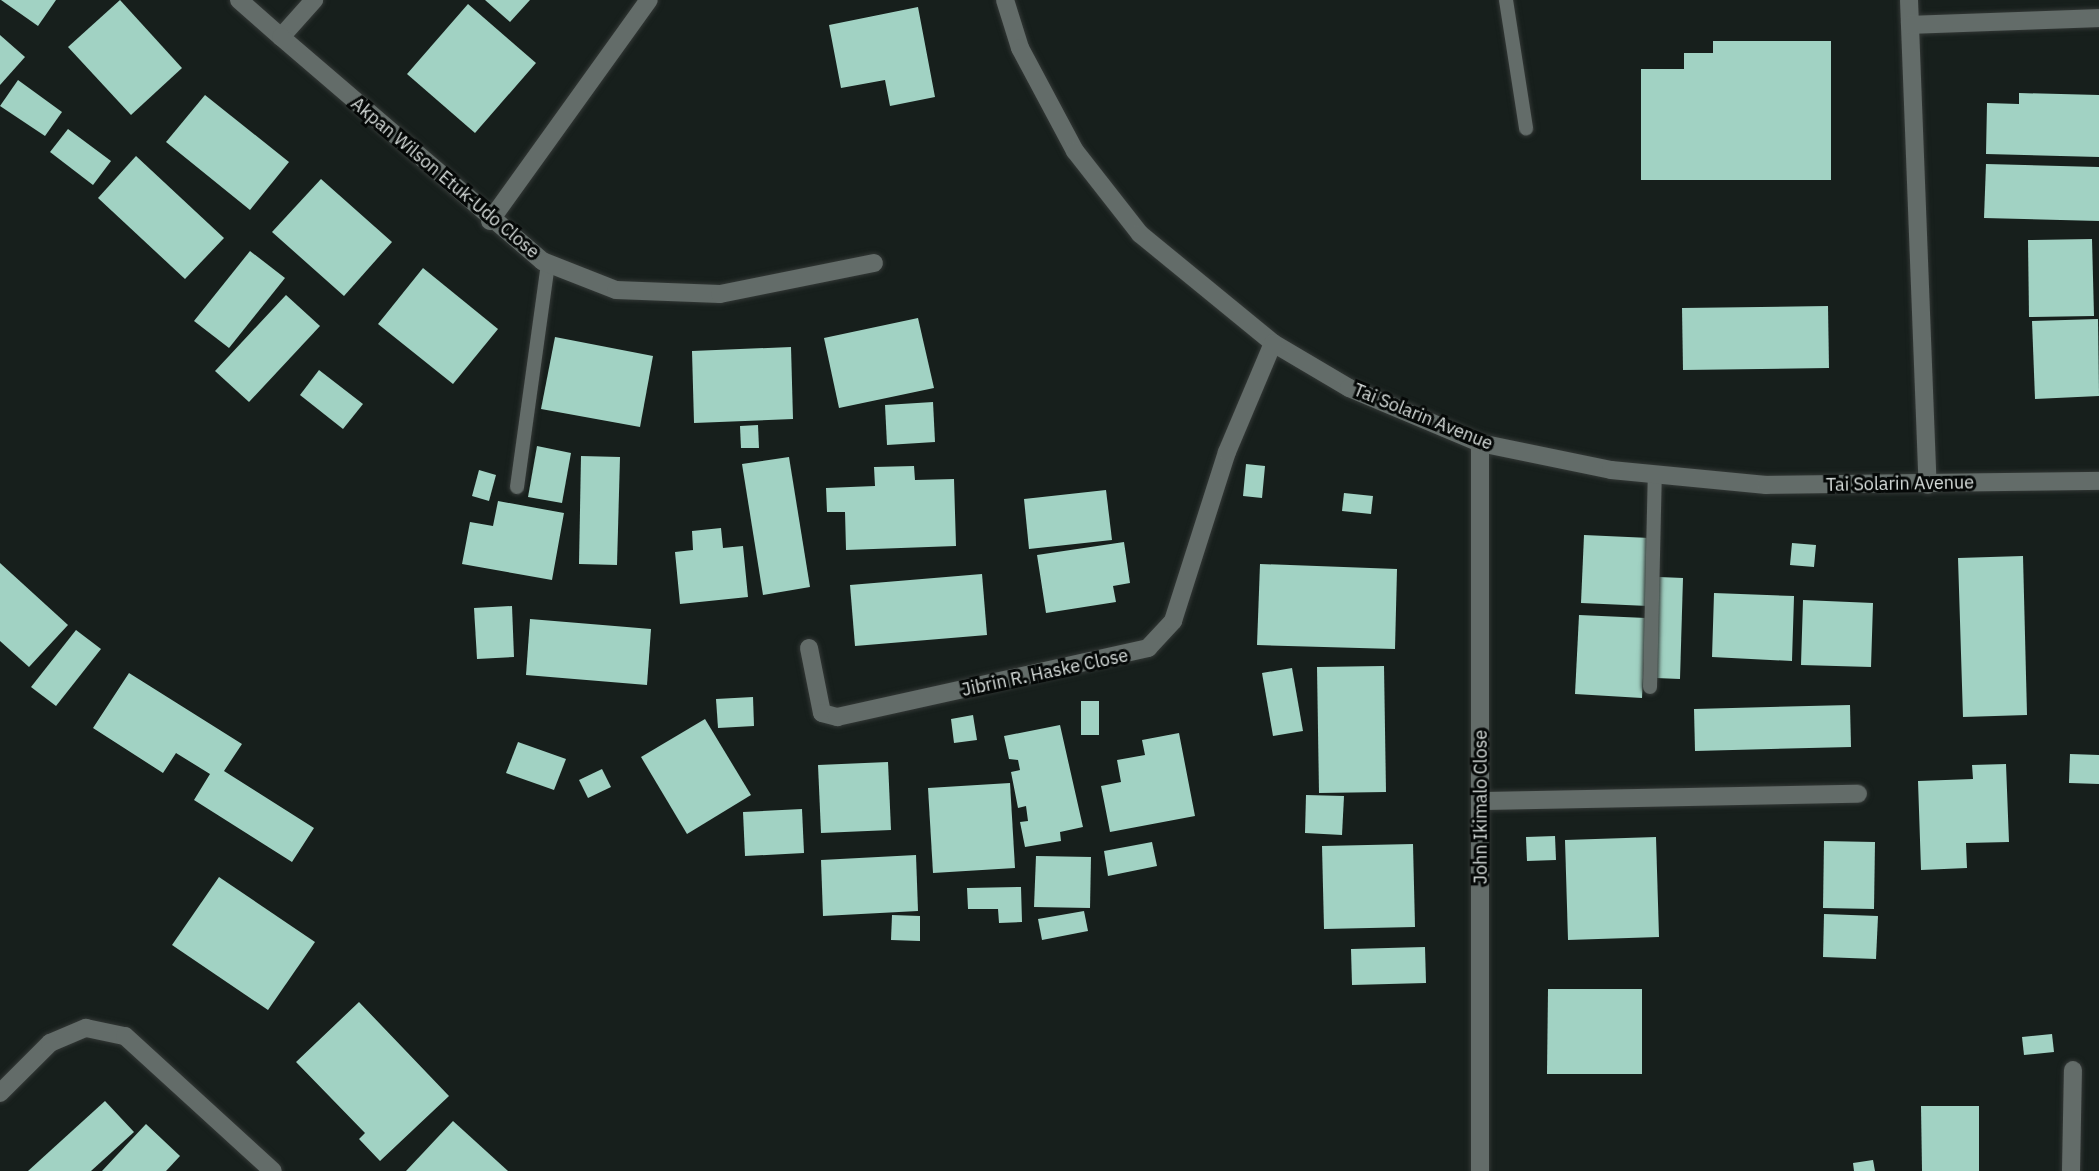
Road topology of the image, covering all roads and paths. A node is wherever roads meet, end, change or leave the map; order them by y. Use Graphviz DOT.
graph roads {
  1 [pos="239,0"];
  2 [pos="314,0"];
  3 [pos="649,0"];
  4 [pos="1005,0"];
  5 [pos="1506,0"];
  6 [pos="1909,0"];
  7 [pos="2099,18"];
  8 [pos="1910,24"];
  9 [pos="281,37"];
  10 [pos="1526,128"];
  11 [pos="490,221"];
  12 [pos="874,263"];
  13 [pos="548,264"];
  14 [pos="1273,343"];
  15 [pos="1480,443"];
  16 [pos="1654,474"];
  17 [pos="2099,481"];
  18 [pos="1928,485"];
  19 [pos="518,487"];
  20 [pos="809,648"];
  21 [pos="1650,687"];
  22 [pos="1858,794"];
  23 [pos="1481,801"];
  24 [pos="2073,1070"];
  25 [pos="0,1093"];
  26 [pos="273,1171"];
  27 [pos="1480,1171"];
  28 [pos="2072,1171"];
  1 -- 9 [label="street, Akpan Wilson Etuk-Udo Close"];
  2 -- 9 [label="street"];
  3 -- 11 [label="street"];
  4 -- 14 [label="street, Tai Solarin Avenue"];
  5 -- 10 [label="lane"];
  6 -- 8 [label="street"];
  7 -- 8 [label="street"];
  8 -- 18 [label="street"];
  9 -- 11 [label="street, Akpan Wilson Etuk-Udo Close"];
  11 -- 13 [label="street, Akpan Wilson Etuk-Udo Close"];
  12 -- 13 [label="street, Akpan Wilson Etuk-Udo Close"];
  13 -- 19 [label="lane"];
  14 -- 15 [label="street, Tai Solarin Avenue"];
  14 -- 20 [label="street, Jibrin R. Haske Close"];
  15 -- 16 [label="street, Tai Solarin Avenue"];
  15 -- 23 [label="street, John Ikimalo Close"];
  16 -- 18 [label="street, Tai Solarin Avenue"];
  16 -- 21 [label="lane"];
  17 -- 18 [label="street, Tai Solarin Avenue"];
  22 -- 23 [label="street"];
  23 -- 27 [label="street, John Ikimalo Close"];
  24 -- 28 [label="street"];
  25 -- 26 [label="street"];
}
